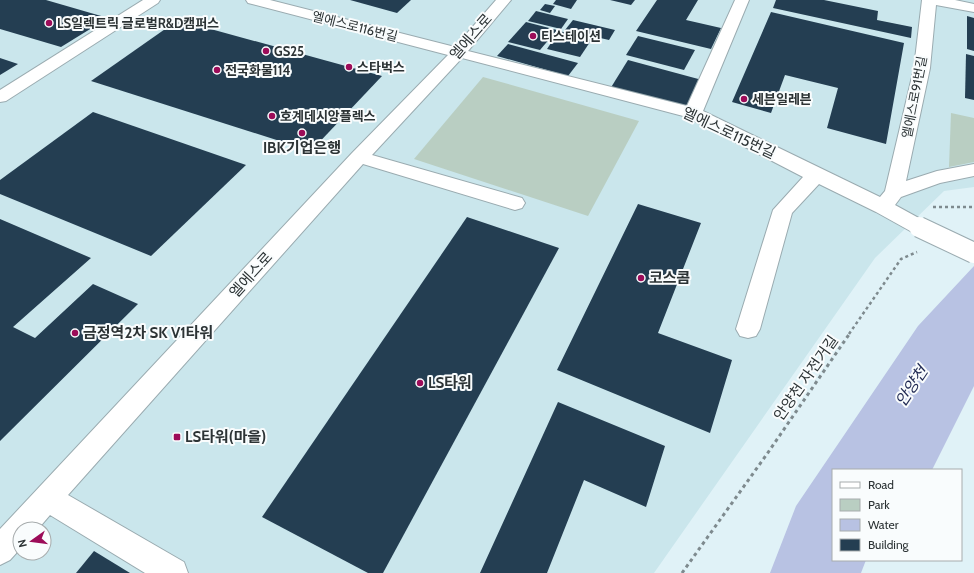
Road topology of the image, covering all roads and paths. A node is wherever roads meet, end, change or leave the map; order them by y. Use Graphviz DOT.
graph roads {
  1 [pos="153,0"];
  2 [pos="253,0"];
  3 [pos="504,0"];
  4 [pos="742,0"];
  5 [pos="929,0"];
  6 [pos="932,0"];
  7 [pos="974,8"];
  8 [pos="458,53"];
  9 [pos="0,97"];
  10 [pos="693,113"];
  11 [pos="359,157"];
  12 [pos="974,170"];
  13 [pos="816,175"];
  14 [pos="889,199"];
  15 [pos="515,204"];
  16 [pos="922,250"];
  17 [pos="974,254"];
  18 [pos="748,329"];
  19 [pos="47,498"];
  20 [pos="0,550"];
  21 [pos="173,573"];
  22 [pos="682,573"];
  1 -- 9 [label="street"];
  2 -- 8 [label="street, 엘에스로116번길"];
  3 -- 8 [label="street, 엘에스로"];
  4 -- 10 [label="street"];
  5 -- 14 [label="street, 엘에스로91번길"];
  6 -- 7 [label="street"];
  8 -- 10 [label="street, 엘에스로115번길"];
  8 -- 11 [label="street, 엘에스로"];
  10 -- 13 [label="street, 엘에스로115번길"];
  11 -- 15 [label="street"];
  11 -- 19 [label="street, 엘에스로"];
  12 -- 14 [label="street"];
  13 -- 14 [label="street, 엘에스로115번길"];
  13 -- 18 [label="street"];
  14 -- 17 [label="street, 엘에스로115번길, bridge"];
  16 -- 22 [label="path, 안양천 자전거길"];
  19 -- 20 [label="street, 엘에스로"];
  19 -- 21 [label="street"];
}
